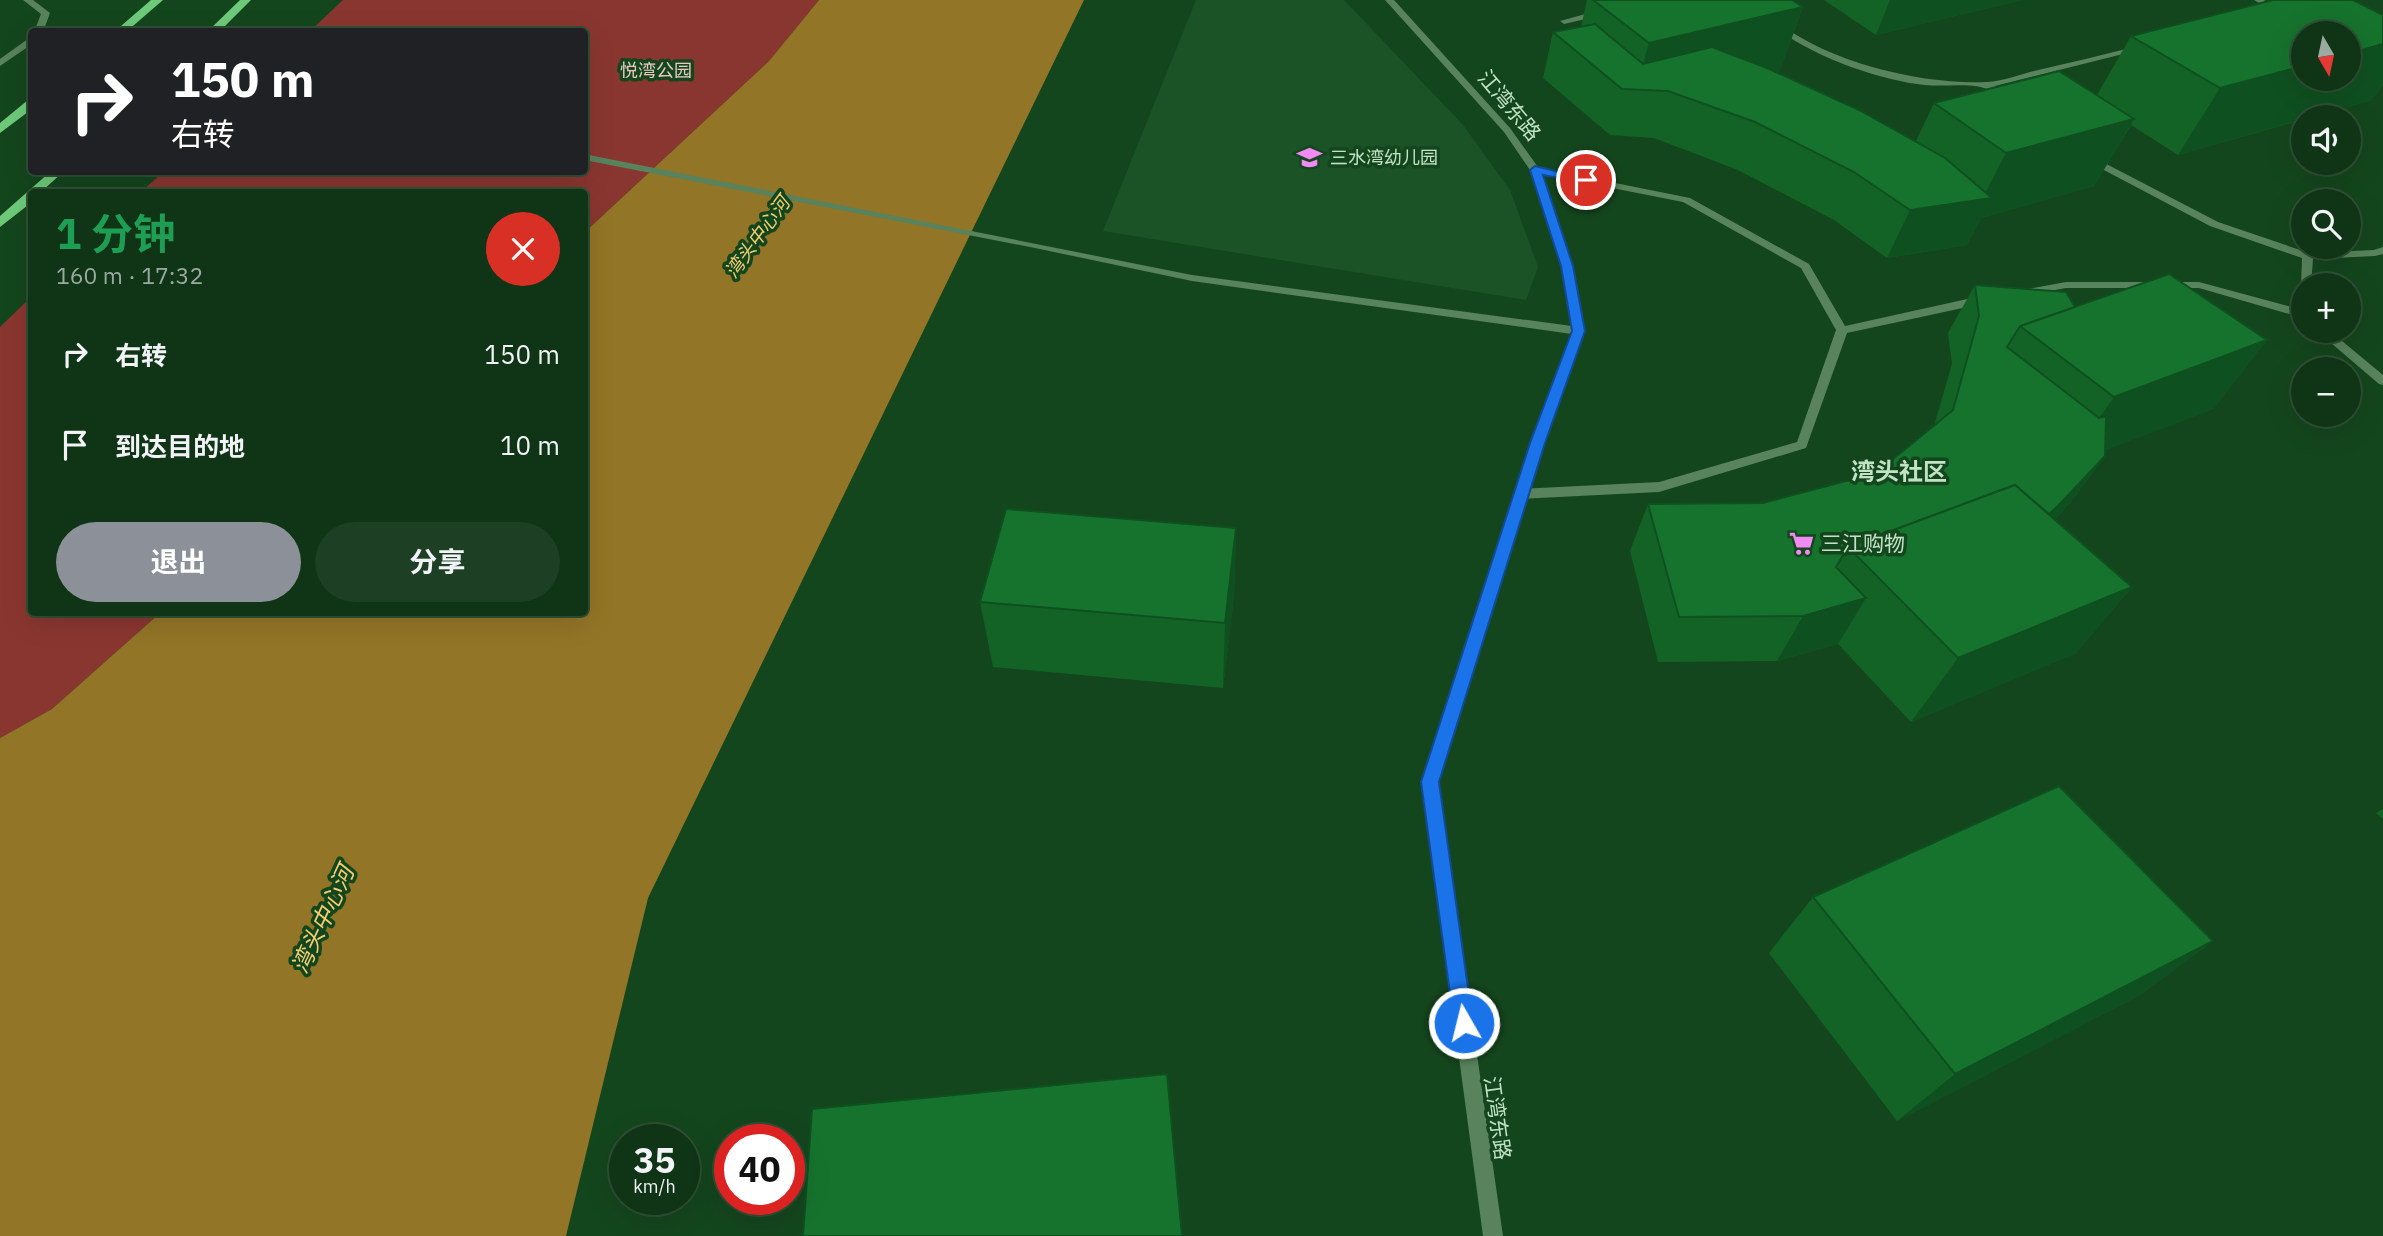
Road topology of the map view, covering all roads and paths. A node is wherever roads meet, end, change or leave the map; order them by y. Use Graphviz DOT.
graph roads {
  1 [pos="27,0"];
  2 [pos="158,0"];
  3 [pos="246,0"];
  4 [pos="1389,0"];
  5 [pos="1752,0"];
  6 [pos="2258,0"];
  7 [pos="1605,12"];
  8 [pos="2290,17"];
  9 [pos="1564,21"];
  10 [pos="40,28"];
  11 [pos="124,28"];
  12 [pos="216,28"];
  13 [pos="28,42"];
  14 [pos="2145,47"];
  15 [pos="0,63"];
  16 [pos="1988,85"];
  17 [pos="28,106"];
  18 [pos="2020,108"];
  19 [pos="0,129"];
  20 [pos="2084,155"];
  21 [pos="588,158"];
  22 [pos="1535,170"];
  23 [pos="54,175"];
  24 [pos="38,189"];
  25 [pos="28,198"];
  26 [pos="0,223"];
  27 [pos="2291,250"];
  28 [pos="2383,250"];
  29 [pos="2361,254"];
  30 [pos="2291,311"];
  31 [pos="1842,330"];
  32 [pos="1579,331"];
  33 [pos="2337,343"];
  34 [pos="2383,381"];
  35 [pos="1521,494"];
  36 [pos="1493,1236"];
  1 -- 10 [label="street"];
  2 -- 11 [label="main road"];
  3 -- 12 [label="main road"];
  4 -- 22 [label="street, 江湾东路"];
  5 -- 16 [label="street"];
  6 -- 8 [label="street"];
  7 -- 9 [label="street"];
  13 -- 15 [label="street"];
  14 -- 16 [label="street"];
  16 -- 18 [label="street"];
  17 -- 19 [label="main road"];
  20 -- 27 [label="street"];
  21 -- 32 [label="street"];
  22 -- 31 [label="street"];
  22 -- 32 [label="street, 江湾东路"];
  23 -- 24 [label="main road"];
  25 -- 26 [label="main road"];
  28 -- 29 [label="street"];
  30 -- 31 [label="street"];
  31 -- 35 [label="street"];
  32 -- 35 [label="street, 江湾东路"];
  33 -- 34 [label="street"];
  35 -- 36 [label="street, 江湾东路"];
}
